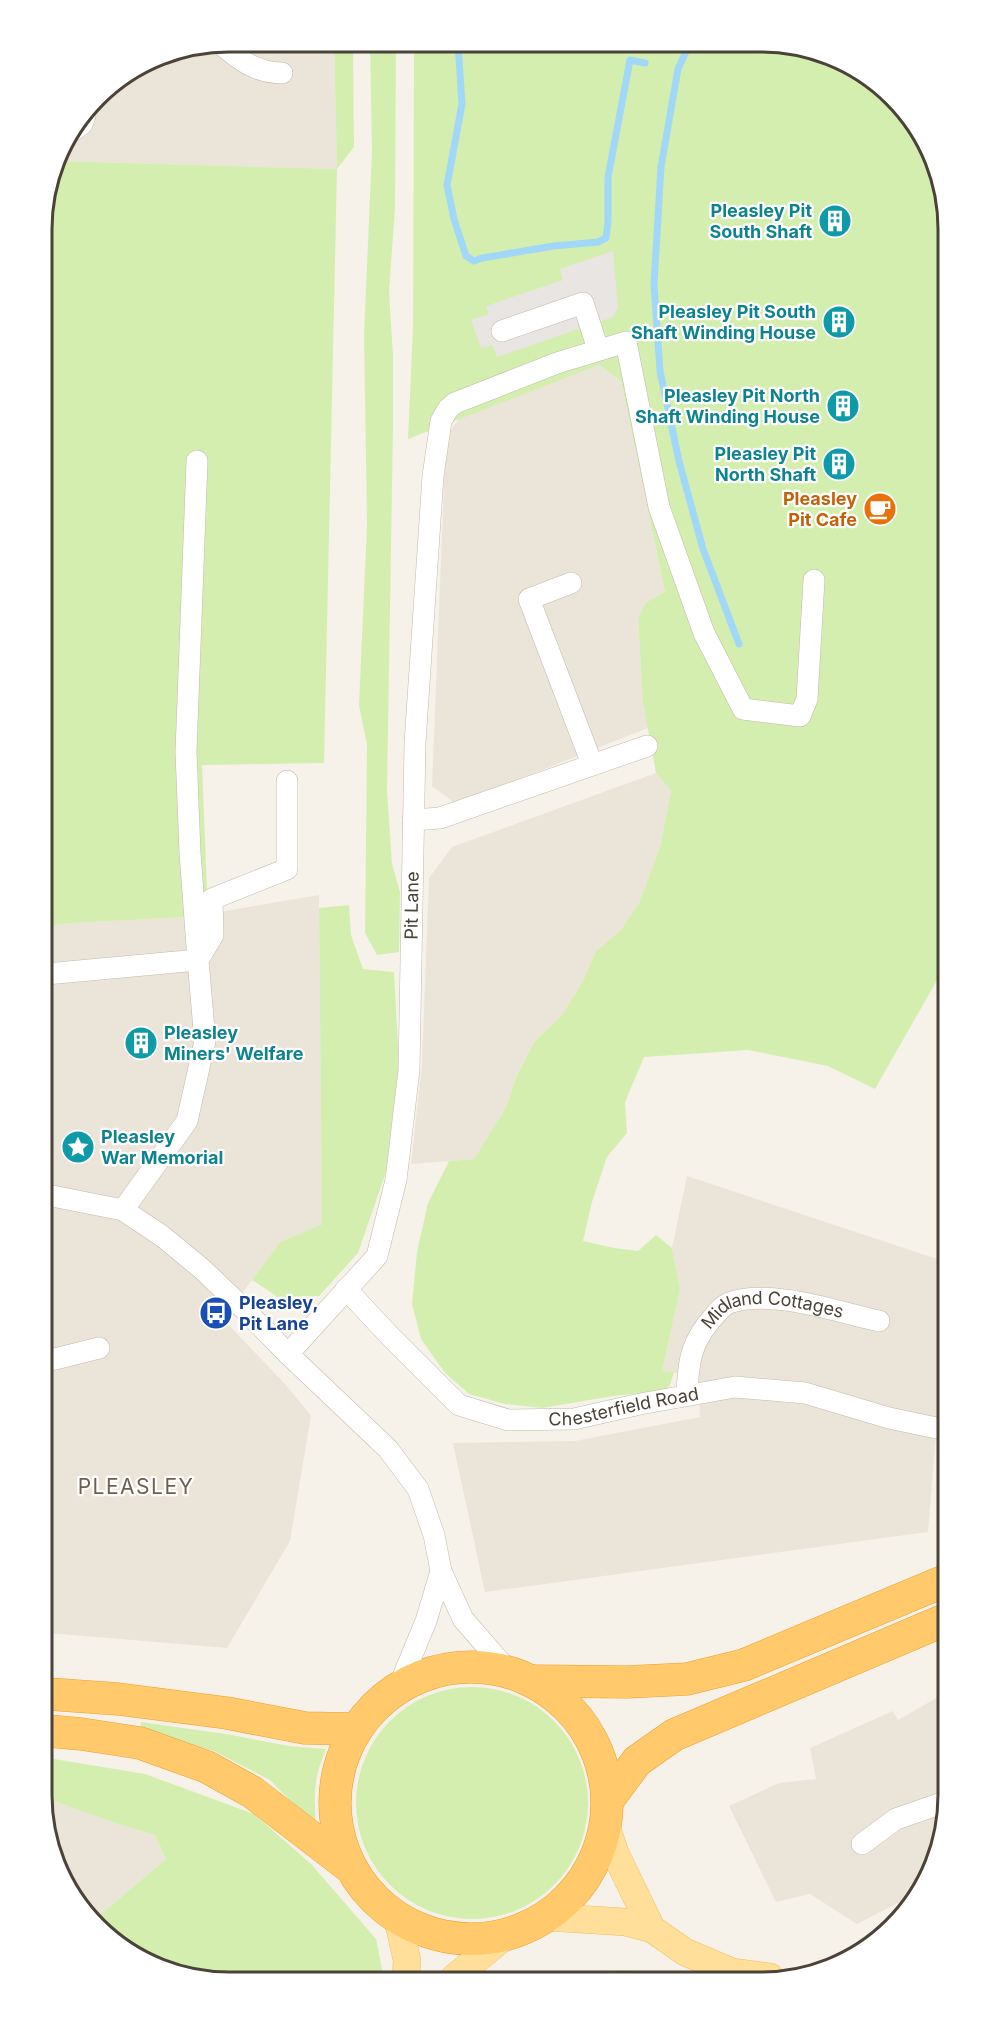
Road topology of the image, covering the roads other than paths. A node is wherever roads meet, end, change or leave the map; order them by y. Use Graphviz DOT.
graph roads {
  1 [pos="231,53"];
  2 [pos="282,73"];
  3 [pos="502,332"];
  4 [pos="598,349"];
  5 [pos="197,461"];
  6 [pos="814,580"];
  7 [pos="570,583"];
  8 [pos="647,746"];
  9 [pos="592,764"];
  10 [pos="287,781"];
  11 [pos="413,820"];
  12 [pos="198,960"];
  13 [pos="53,973"];
  14 [pos="52,1196"];
  15 [pos="123,1210"];
  16 [pos="346,1289"];
  17 [pos="879,1321"];
  18 [pos="99,1348"];
  19 [pos="288,1354"];
  20 [pos="52,1361"];
  21 [pos="687,1395"];
  22 [pos="937,1428"];
  23 [pos="441,1571"];
  24 [pos="937,1584"];
  25 [pos="937,1623"];
  26 [pos="520,1676"];
  27 [pos="397,1690"];
  28 [pos="52,1694"];
  29 [pos="356,1729"];
  30 [pos="52,1731"];
  31 [pos="937,1805"];
  32 [pos="606,1810"];
  33 [pos="862,1844"];
  34 [pos="351,1868"];
  35 [pos="397,1916"];
  36 [pos="546,1917"];
  37 [pos="652,1929"];
  38 [pos="506,1935"];
  39 [pos="406,1972"];
  40 [pos="461,1972"];
  41 [pos="732,1972"];
  1 -- 2 [label="street"];
  3 -- 4 [label="street"];
  4 -- 6 [label="street"];
  4 -- 11 [label="street, Pit Lane"];
  5 -- 12 [label="street"];
  7 -- 9 [label="street"];
  8 -- 9 [label="street"];
  9 -- 11 [label="street"];
  10 -- 12 [label="street"];
  11 -- 16 [label="street, Pit Lane"];
  12 -- 13 [label="street"];
  12 -- 15 [label="street"];
  14 -- 15 [label="street"];
  15 -- 19 [label="street"];
  16 -- 19 [label="street, Pit Lane"];
  16 -- 21 [label="street, Chesterfield Road"];
  17 -- 21 [label="street, Midland Cottages"];
  18 -- 20 [label="street"];
  19 -- 23 [label="street"];
  21 -- 22 [label="street, Chesterfield Road"];
  23 -- 26 [label="street"];
  23 -- 27 [label="street"];
  24 -- 26 [label="highway"];
  25 -- 32 [label="highway"];
  26 -- 27 [label="highway"];
  26 -- 32 [label="highway"];
  27 -- 29 [label="highway"];
  28 -- 29 [label="highway"];
  29 -- 34 [label="highway"];
  30 -- 34 [label="highway"];
  31 -- 33 [label="street"];
  32 -- 36 [label="highway"];
  32 -- 37 [label="main road"];
  34 -- 35 [label="highway"];
  35 -- 38 [label="highway"];
  35 -- 39 [label="main road"];
  36 -- 37 [label="main road"];
  36 -- 38 [label="highway"];
  37 -- 41 [label="main road"];
  38 -- 40 [label="main road"];
}
